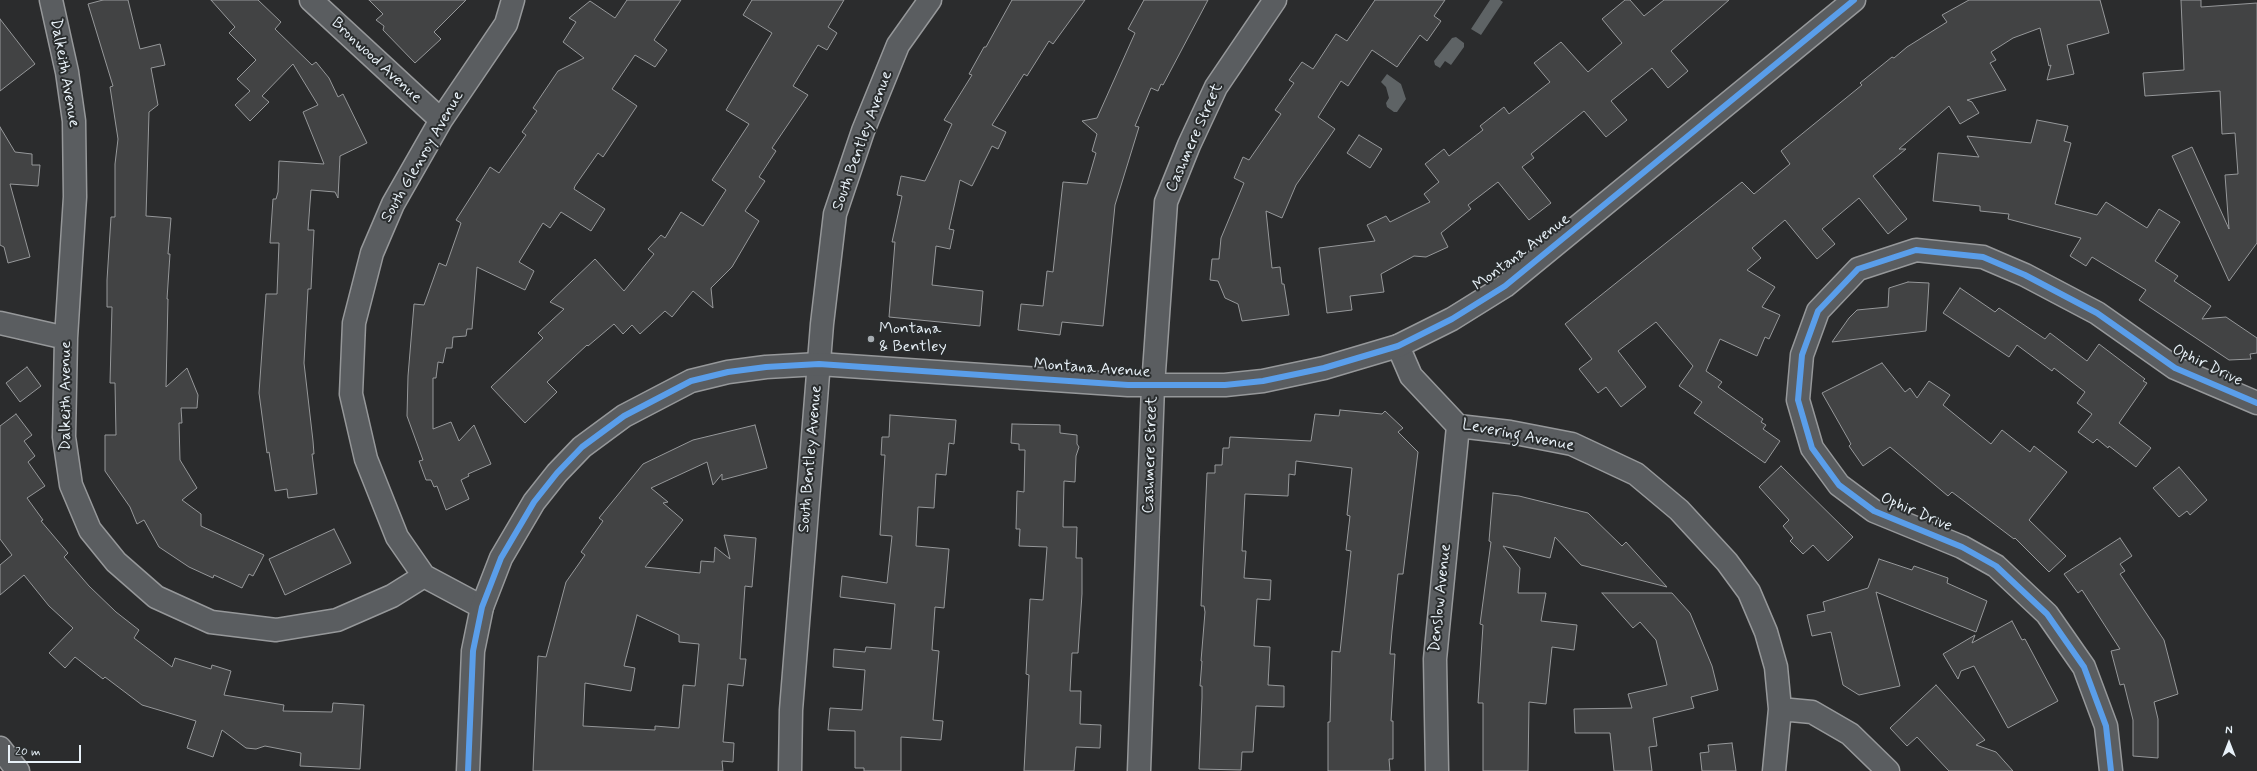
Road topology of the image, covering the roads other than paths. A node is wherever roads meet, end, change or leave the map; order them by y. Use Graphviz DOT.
graph roads {
  1 [pos="51,0"];
  2 [pos="311,0"];
  3 [pos="513,0"];
  4 [pos="930,0"];
  5 [pos="1275,0"];
  6 [pos="1854,0"];
  7 [pos="441,120"];
  8 [pos="0,323"];
  9 [pos="66,338"];
  10 [pos="1398,346"];
  11 [pos="819,364"];
  12 [pos="1153,386"];
  13 [pos="2257,403"];
  14 [pos="1458,426"];
  15 [pos="424,576"];
  16 [pos="482,607"];
  17 [pos="1780,709"];
  18 [pos="0,748"];
  19 [pos="18,771"];
  20 [pos="468,771"];
  21 [pos="790,771"];
  22 [pos="1139,771"];
  23 [pos="1437,771"];
  24 [pos="1774,771"];
  25 [pos="1888,771"];
  26 [pos="2111,771"];
  1 -- 9 [label="street, Dalkeith Avenue"];
  2 -- 7 [label="street, Bronwood Avenue"];
  3 -- 7 [label="street, South Glenroy Avenue"];
  4 -- 11 [label="street, South Bentley Avenue"];
  5 -- 12 [label="street, Cashmere Street"];
  6 -- 10 [label="street, Montana Avenue"];
  7 -- 15 [label="street, South Glenroy Avenue"];
  8 -- 9 [label="street"];
  9 -- 15 [label="street, Dalkeith Avenue"];
  10 -- 12 [label="street, Montana Avenue"];
  10 -- 14 [label="street, Levering Avenue"];
  11 -- 12 [label="street, Montana Avenue"];
  11 -- 16 [label="street, Montana Avenue"];
  11 -- 21 [label="street, South Bentley Avenue"];
  12 -- 22 [label="street, Cashmere Street"];
  13 -- 26 [label="street, Ophir Drive"];
  14 -- 17 [label="street, Levering Avenue"];
  14 -- 23 [label="street, Denslow Avenue"];
  15 -- 16 [label="street, South Glenroy Avenue"];
  16 -- 20 [label="street, Montana Avenue"];
  17 -- 24 [label="street, Levering Avenue"];
  17 -- 25 [label="street"];
  18 -- 19 [label="street"];
}
